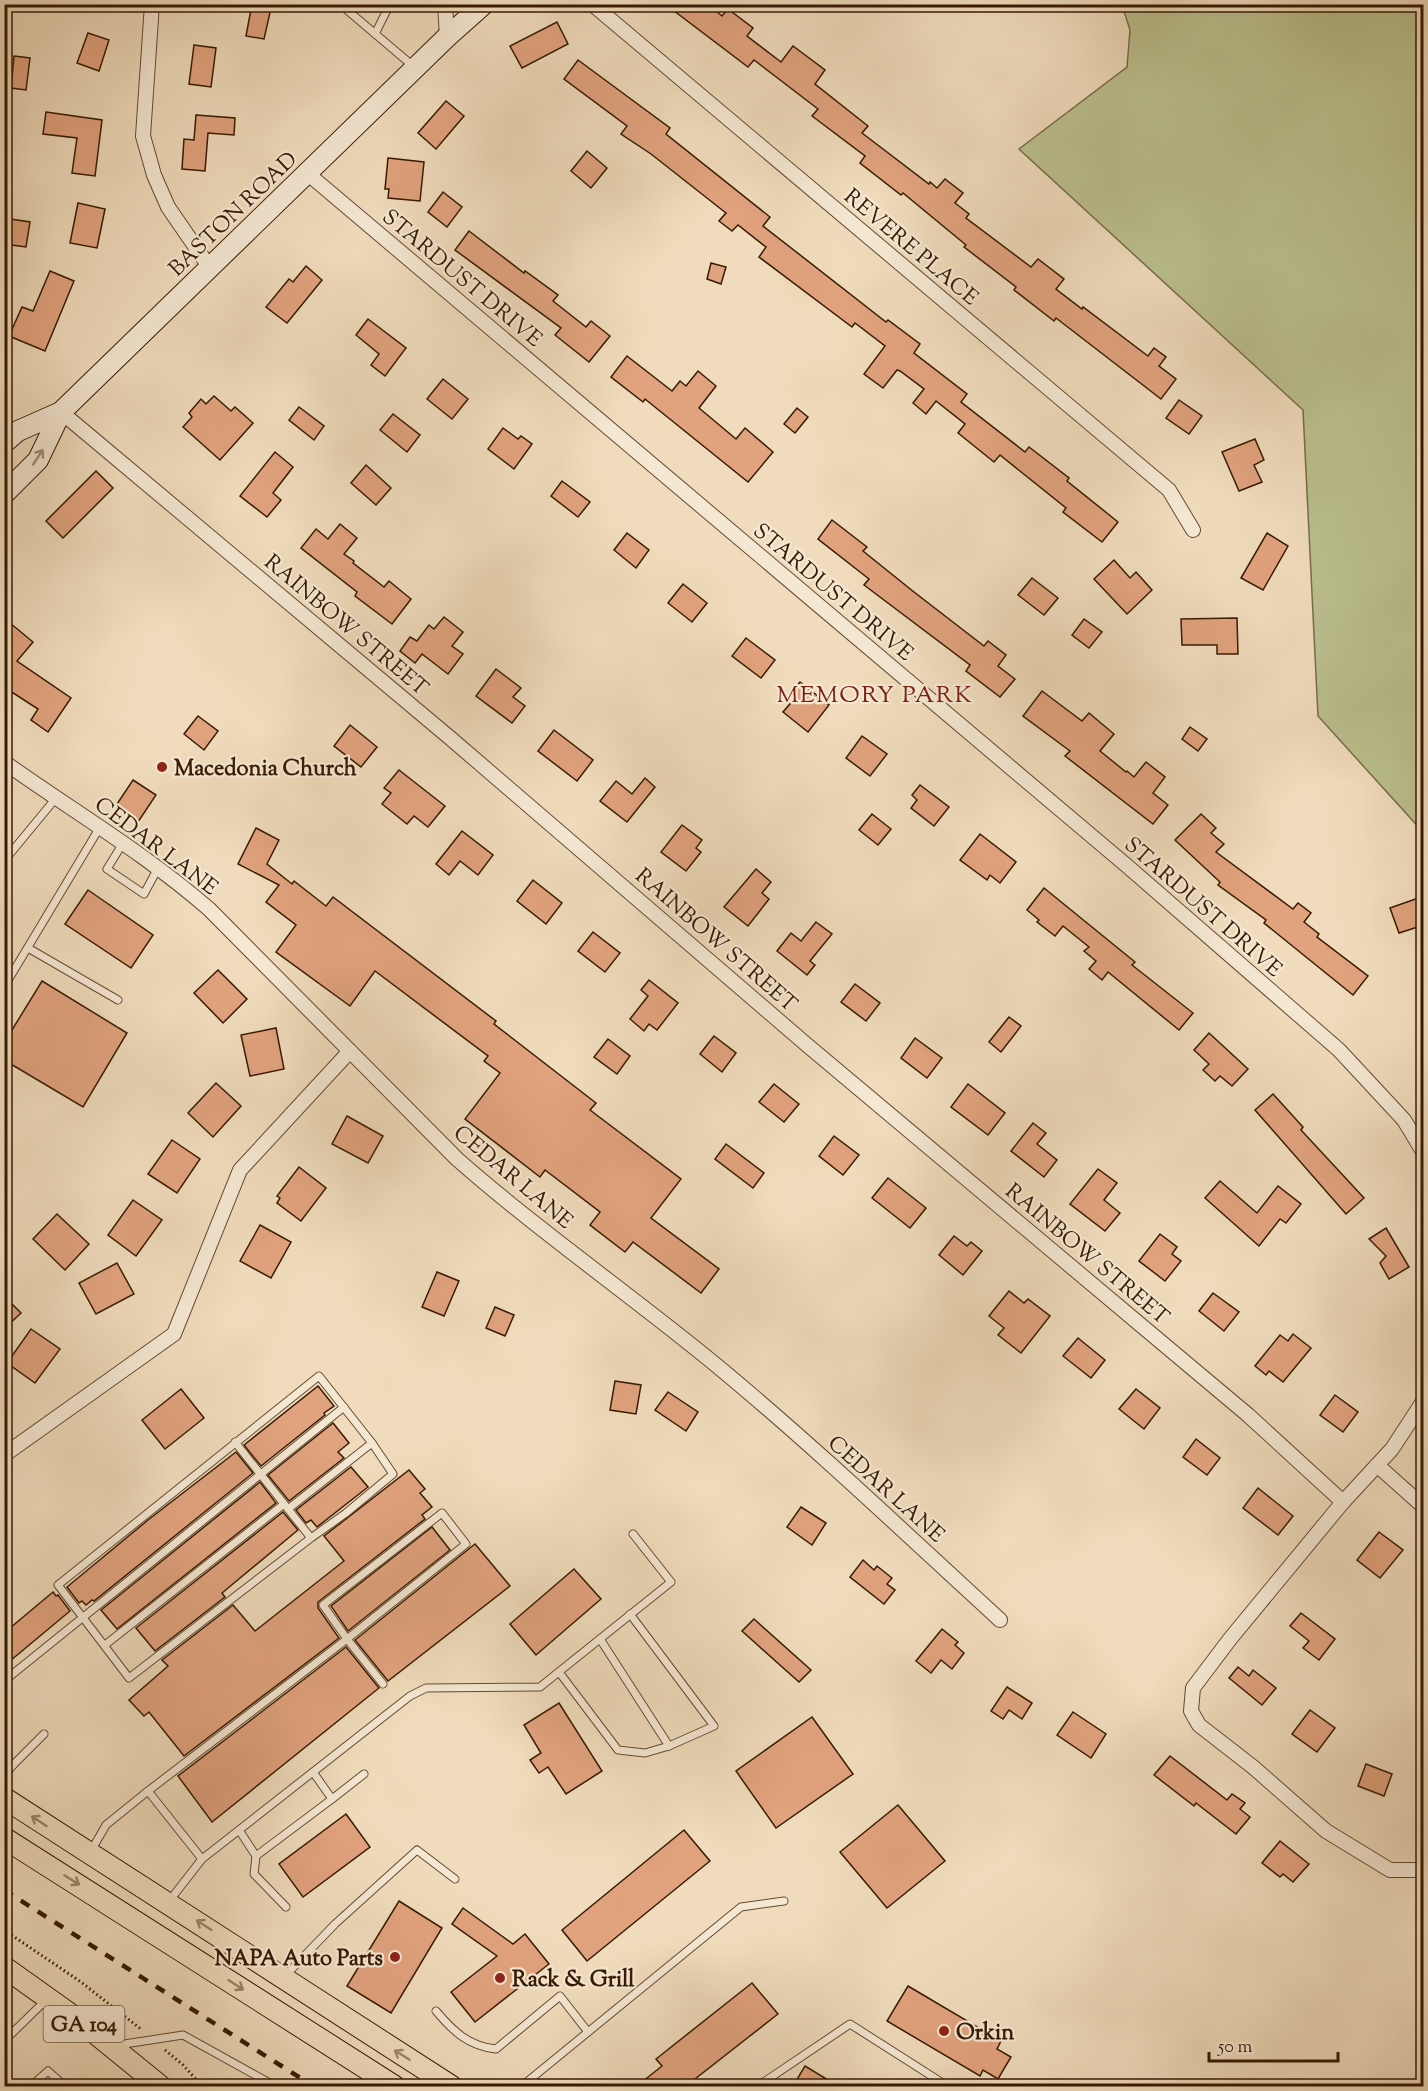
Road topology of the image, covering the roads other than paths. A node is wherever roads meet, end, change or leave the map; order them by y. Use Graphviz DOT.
graph roads {
  1 [pos="152,4"];
  2 [pos="340,4"];
  3 [pos="390,4"];
  4 [pos="445,4"];
  5 [pos="484,4"];
  6 [pos="592,4"];
  7 [pos="375,34"];
  8 [pos="447,37"];
  9 [pos="415,68"];
  10 [pos="307,173"];
  11 [pos="210,268"];
  12 [pos="61,412"];
  13 [pos="4,443"];
  14 [pos="4,494"];
  15 [pos="1193,530"];
  16 [pos="4,762"];
  17 [pos="56,798"];
  18 [pos="100,827"];
  19 [pos="123,843"];
  20 [pos="4,861"];
  21 [pos="159,868"];
  22 [pos="28,948"];
  23 [pos="4,987"];
  24 [pos="118,1000"];
  25 [pos="350,1052"];
  26 [pos="1424,1153"];
  27 [pos="1424,1400"];
  28 [pos="344,1407"];
  29 [pos="235,1442"];
  30 [pos="372,1443"];
  31 [pos="4,1455"];
  32 [pos="1377,1465"];
  33 [pos="259,1474"];
  34 [pos="1343,1502"];
  35 [pos="286,1507"];
  36 [pos="1424,1507"];
  37 [pos="633,1534"];
  38 [pos="311,1538"];
  39 [pos="630,1614"];
  40 [pos="83,1617"];
  41 [pos="1000,1620"];
  42 [pos="346,1639"];
  43 [pos="600,1639"];
  44 [pos="105,1645"];
  45 [pos="559,1672"];
  46 [pos="4,1681"];
  47 [pos="383,1684"];
  48 [pos="44,1734"];
  49 [pos="669,1746"];
  50 [pos="4,1757"];
  51 [pos="13,1766"];
  52 [pos="313,1772"];
  53 [pos="364,1774"];
  54 [pos="4,1776"];
  55 [pos="148,1791"];
  56 [pos="4,1798"];
  57 [pos="332,1799"];
  58 [pos="239,1830"];
  59 [pos="4,1838"];
  60 [pos="90,1853"];
  61 [pos="256,1856"];
  62 [pos="202,1859"];
  63 [pos="1424,1870"];
  64 [pos="455,1879"];
  65 [pos="783,1901"];
  66 [pos="168,1902"];
  67 [pos="286,1907"];
  68 [pos="4,1967"];
  69 [pos="284,1978"];
  70 [pos="48,1998"];
  71 [pos="435,2011"];
  72 [pos="588,2032"];
  73 [pos="4,2041"];
  74 [pos="112,2046"];
  75 [pos="31,2086"];
  76 [pos="65,2086"];
  77 [pos="160,2086"];
  78 [pos="275,2086"];
  79 [pos="394,2086"];
  80 [pos="451,2086"];
  81 [pos="522,2086"];
  82 [pos="758,2086"];
  83 [pos="938,2086"];
  1 -- 11 [label="street"];
  2 -- 7 [label="lane"];
  3 -- 7 [label="lane"];
  4 -- 8 [label="street"];
  5 -- 8 [label="main road, BASTON ROAD"];
  6 -- 15 [label="street, REVERE PLACE"];
  7 -- 9 [label="lane"];
  8 -- 9 [label="main road, BASTON ROAD"];
  9 -- 10 [label="main road, BASTON ROAD"];
  10 -- 11 [label="main road, BASTON ROAD"];
  10 -- 26 [label="street, STARDUST DRIVE"];
  11 -- 12 [label="main road, BASTON ROAD"];
  12 -- 13 [label="main road, BASTON ROAD"];
  14 -- 12 [label="main road, one-way"];
  12 -- 34 [label="street, RAINBOW STREET"];
  16 -- 17 [label="street, CEDAR LANE"];
  17 -- 18 [label="street, CEDAR LANE"];
  17 -- 20 [label="lane"];
  18 -- 19 [label="street, CEDAR LANE"];
  18 -- 22 [label="lane"];
  19 -- 21 [label="street, CEDAR LANE"];
  19 -- 21 [label="lane"];
  21 -- 25 [label="street, CEDAR LANE"];
  22 -- 23 [label="lane"];
  22 -- 24 [label="lane"];
  25 -- 31 [label="street"];
  25 -- 41 [label="street, CEDAR LANE"];
  27 -- 32 [label="street"];
  28 -- 29 [label="lane"];
  28 -- 30 [label="lane"];
  28 -- 33 [label="lane"];
  29 -- 33 [label="lane"];
  29 -- 40 [label="lane"];
  30 -- 35 [label="lane"];
  30 -- 38 [label="lane"];
  32 -- 34 [label="street"];
  32 -- 36 [label="street"];
  33 -- 35 [label="lane"];
  33 -- 40 [label="lane"];
  34 -- 63 [label="street"];
  35 -- 38 [label="lane"];
  35 -- 44 [label="lane"];
  37 -- 39 [label="lane"];
  38 -- 44 [label="lane"];
  39 -- 43 [label="lane"];
  39 -- 49 [label="lane"];
  40 -- 44 [label="lane"];
  40 -- 46 [label="lane"];
  42 -- 42 [label="lane"];
  42 -- 47 [label="lane"];
  42 -- 55 [label="lane"];
  43 -- 45 [label="lane"];
  43 -- 49 [label="lane"];
  45 -- 49 [label="lane"];
  45 -- 52 [label="lane"];
  48 -- 51 [label="lane"];
  50 -- 51 [label="lane"];
  51 -- 54 [label="lane"];
  52 -- 57 [label="lane"];
  52 -- 58 [label="lane"];
  53 -- 57 [label="lane"];
  55 -- 60 [label="lane"];
  55 -- 62 [label="lane"];
  60 -- 56 [label="main road, one-way"];
  57 -- 61 [label="lane"];
  58 -- 61 [label="lane"];
  58 -- 62 [label="lane"];
  59 -- 79 [label="main road, one-way"];
  60 -- 66 [label="main road"];
  61 -- 67 [label="lane"];
  62 -- 66 [label="lane"];
  64 -- 69 [label="lane"];
  65 -- 72 [label="lane"];
  69 -- 66 [label="main road, one-way"];
  68 -- 70 [label="main road, GA 104"];
  80 -- 69 [label="main road, one-way"];
  70 -- 73 [label="lane"];
  70 -- 74 [label="main road, GA 104"];
  71 -- 72 [label="lane"];
  72 -- 81 [label="lane"];
  74 -- 77 [label="main road, GA 104"];
  74 -- 78 [label="lane"];
  75 -- 76 [label="lane"];
  82 -- 83 [label="lane"];
}
